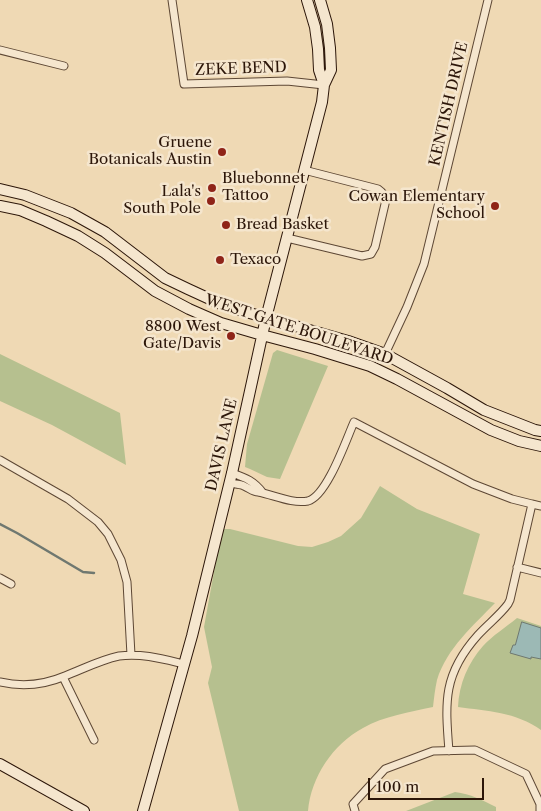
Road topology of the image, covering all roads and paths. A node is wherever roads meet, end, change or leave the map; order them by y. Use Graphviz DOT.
graph roads {
  1 [pos="172,0"];
  2 [pos="306,0"];
  3 [pos="320,0"];
  4 [pos="488,0"];
  5 [pos="0,50"];
  6 [pos="64,66"];
  7 [pos="324,85"];
  8 [pos="304,170"];
  9 [pos="0,189"];
  10 [pos="14,192"];
  11 [pos="0,193"];
  12 [pos="0,206"];
  13 [pos="287,238"];
  14 [pos="266,318"];
  15 [pos="262,335"];
  16 [pos="385,354"];
  17 [pos="447,388"];
  18 [pos="452,409"];
  19 [pos="541,431"];
  20 [pos="541,445"];
  21 [pos="0,460"];
  22 [pos="231,478"];
  23 [pos="532,504"];
  24 [pos="541,506"];
  25 [pos="517,567"];
  26 [pos="541,572"];
  27 [pos="0,578"];
  28 [pos="11,584"];
  29 [pos="131,655"];
  30 [pos="184,664"];
  31 [pos="63,677"];
  32 [pos="0,682"];
  33 [pos="94,740"];
  34 [pos="448,751"];
  35 [pos="0,764"];
  36 [pos="84,811"];
  37 [pos="143,811"];
  38 [pos="355,811"];
  39 [pos="540,811"];
  1 -- 7 [label="street, ZEKE BEND"];
  2 -- 7 [label="main road, DAVIS LANE"];
  3 -- 7 [label="main road, DAVIS LANE"];
  4 -- 16 [label="street, KENTISH DRIVE"];
  5 -- 6 [label="street"];
  7 -- 8 [label="main road, DAVIS LANE"];
  8 -- 13 [label="main road, DAVIS LANE"];
  8 -- 13 [label="street"];
  9 -- 10 [label="main road, WEST GATE BOULEVARD"];
  10 -- 11 [label="main road"];
  10 -- 14 [label="main road, WEST GATE BOULEVARD"];
  12 -- 15 [label="main road, WEST GATE BOULEVARD"];
  13 -- 14 [label="main road, DAVIS LANE"];
  14 -- 15 [label="main road, DAVIS LANE"];
  14 -- 16 [label="main road, WEST GATE BOULEVARD"];
  15 -- 18 [label="main road, WEST GATE BOULEVARD"];
  15 -- 22 [label="main road, DAVIS LANE"];
  16 -- 17 [label="main road, WEST GATE BOULEVARD"];
  17 -- 18 [label="main road"];
  17 -- 19 [label="main road, WEST GATE BOULEVARD"];
  18 -- 20 [label="main road, WEST GATE BOULEVARD"];
  21 -- 29 [label="street"];
  22 -- 23 [label="street"];
  22 -- 30 [label="main road, DAVIS LANE"];
  23 -- 24 [label="street"];
  23 -- 25 [label="street"];
  25 -- 26 [label="street"];
  25 -- 34 [label="street"];
  27 -- 28 [label="street"];
  29 -- 30 [label="street"];
  29 -- 31 [label="street"];
  30 -- 37 [label="main road, DAVIS LANE"];
  31 -- 32 [label="street"];
  31 -- 33 [label="street"];
  34 -- 38 [label="street"];
  34 -- 39 [label="street"];
  35 -- 36 [label="main road"];
}
